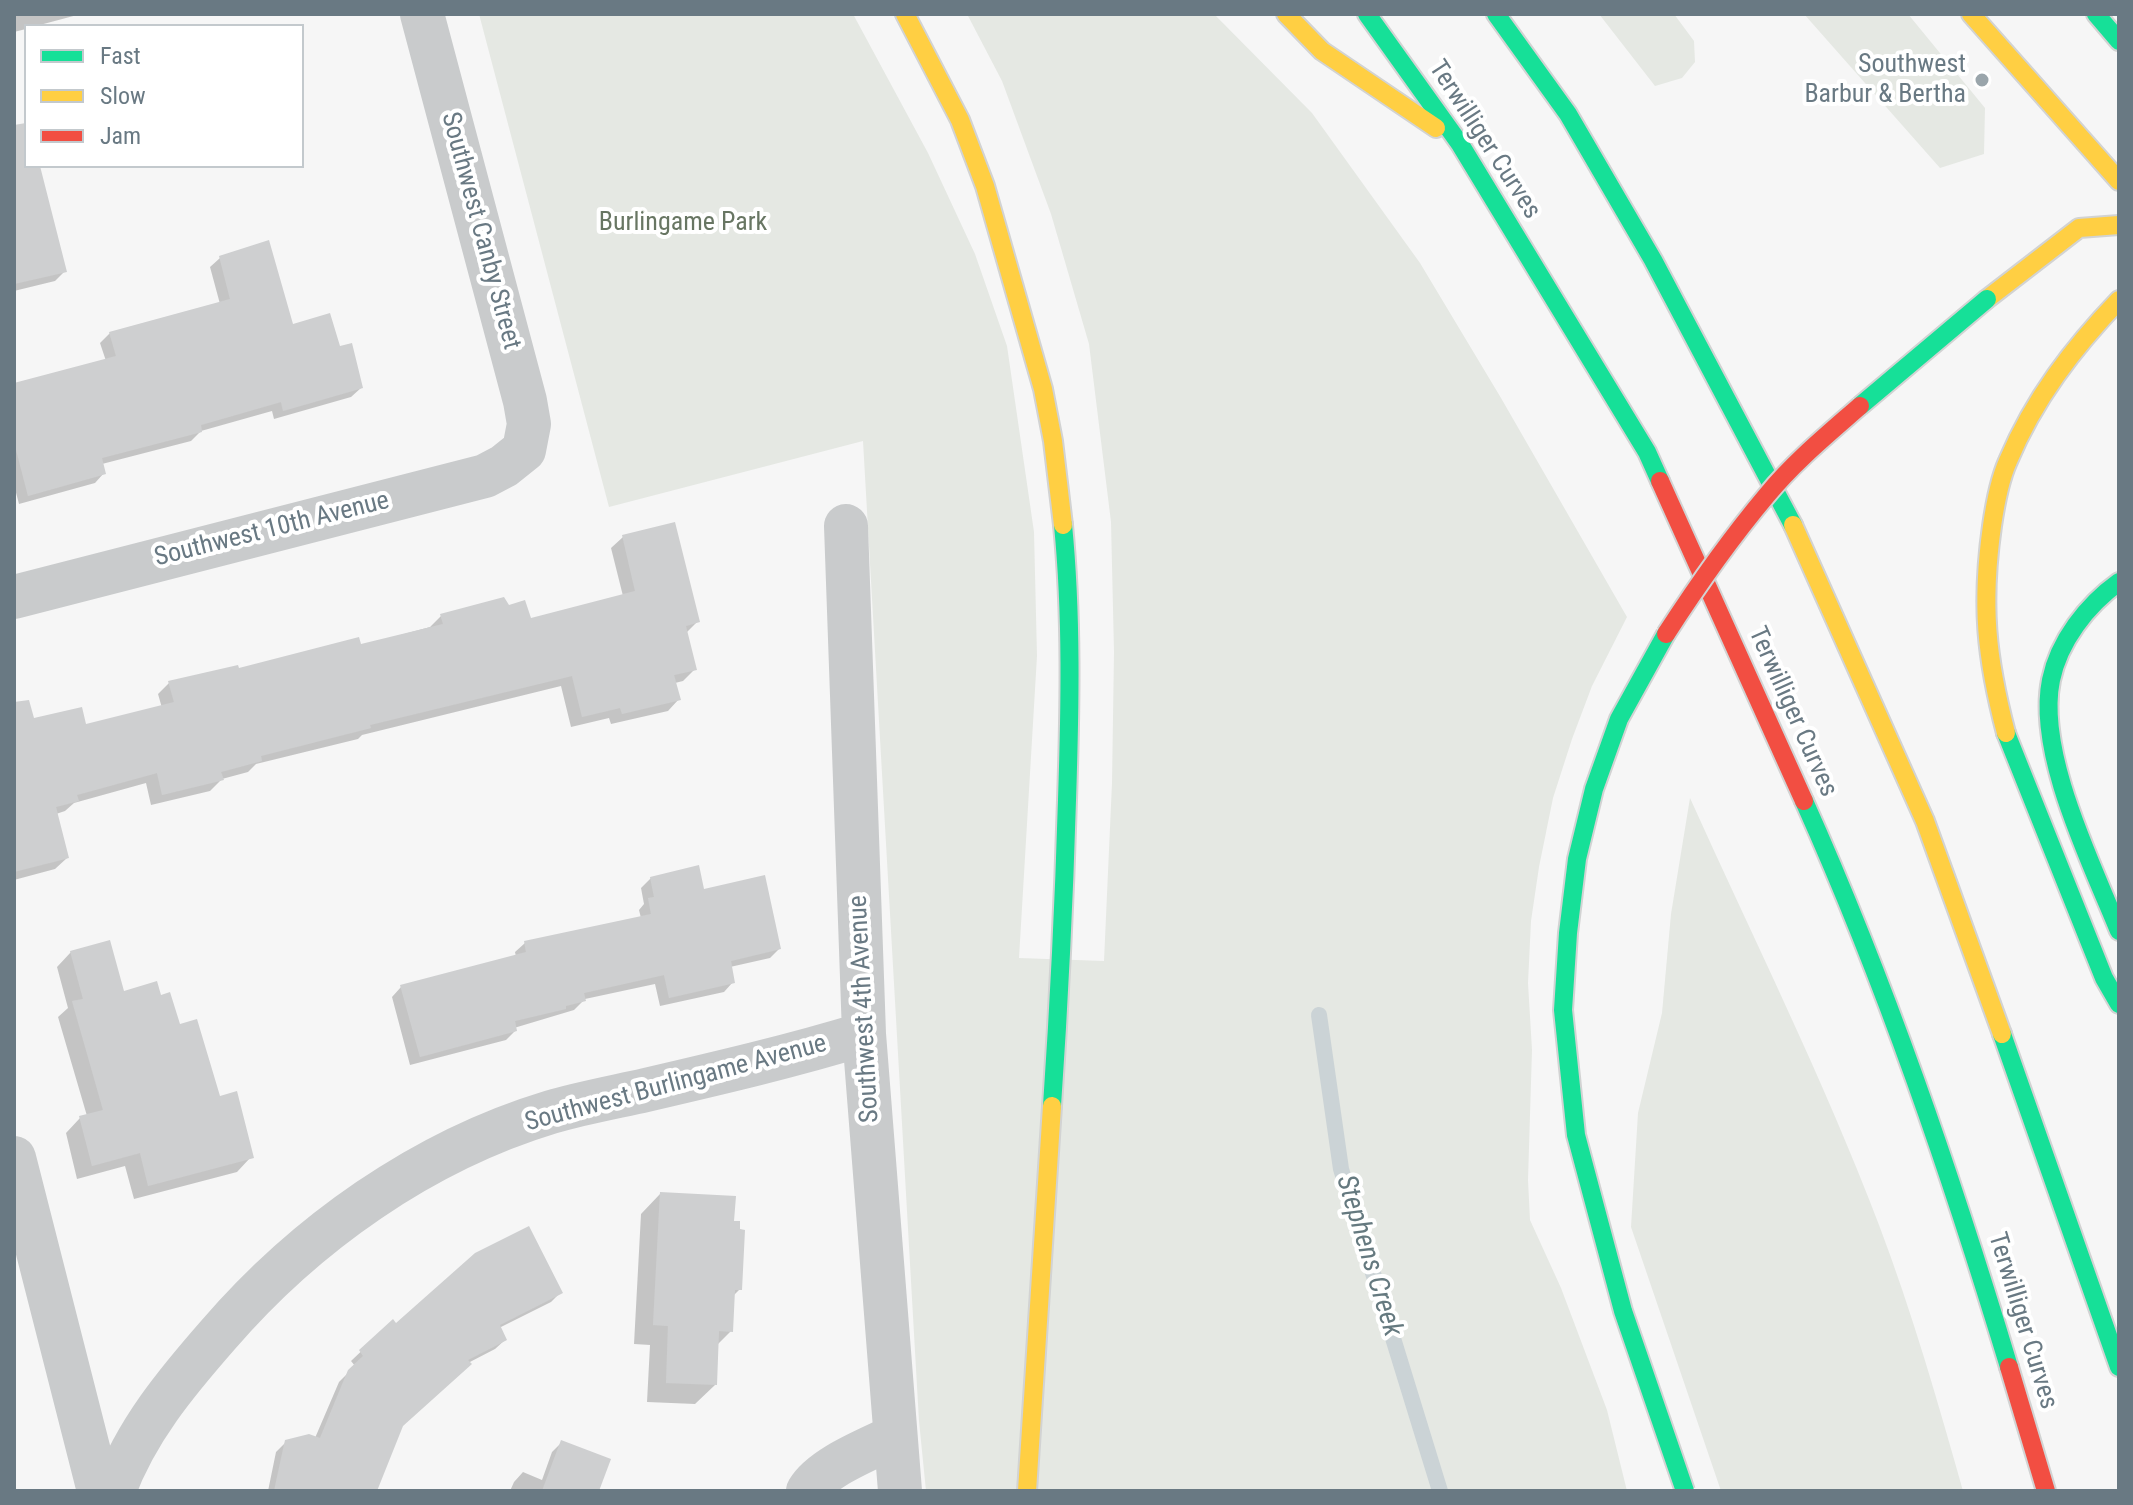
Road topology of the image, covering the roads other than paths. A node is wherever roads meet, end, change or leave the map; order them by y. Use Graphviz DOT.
graph roads {
  1 [pos="422,14"];
  2 [pos="905,14"];
  3 [pos="1286,14"];
  4 [pos="1367,14"];
  5 [pos="1496,14"];
  6 [pos="1971,14"];
  7 [pos="2096,14"];
  8 [pos="2119,41"];
  9 [pos="1460,144"];
  10 [pos="2119,181"];
  11 [pos="2119,225"];
  12 [pos="2119,300"];
  13 [pos="524,450"];
  14 [pos="846,526"];
  15 [pos="2119,582"];
  16 [pos="14,597"];
  17 [pos="2119,931"];
  18 [pos="2119,1004"];
  19 [pos="864,1034"];
  20 [pos="14,1158"];
  21 [pos="2119,1367"];
  22 [pos="895,1436"];
  23 [pos="99,1491"];
  24 [pos="114,1491"];
  25 [pos="808,1491"];
  26 [pos="900,1491"];
  27 [pos="1027,1491"];
  28 [pos="1685,1491"];
  29 [pos="2046,1491"];
  1 -- 13 [label="street, Southwest Canby Street"];
  2 -- 27 [label="main road"];
  3 -- 9 [label="main road"];
  4 -- 9 [label="main road, Terwilliger Curves"];
  5 -- 21 [label="main road"];
  6 -- 10 [label="main road"];
  7 -- 8 [label="main road"];
  9 -- 29 [label="main road, Terwilliger Curves"];
  11 -- 28 [label="main road, bridge"];
  12 -- 18 [label="main road"];
  13 -- 16 [label="street, Southwest 10th Avenue"];
  14 -- 19 [label="street, Southwest 4th Avenue"];
  15 -- 17 [label="main road"];
  19 -- 22 [label="street, Southwest 4th Avenue"];
  19 -- 24 [label="street, Southwest Burlingame Avenue"];
  20 -- 23 [label="street"];
  22 -- 25 [label="street"];
  22 -- 26 [label="street, Southwest 4th Avenue"];
}
